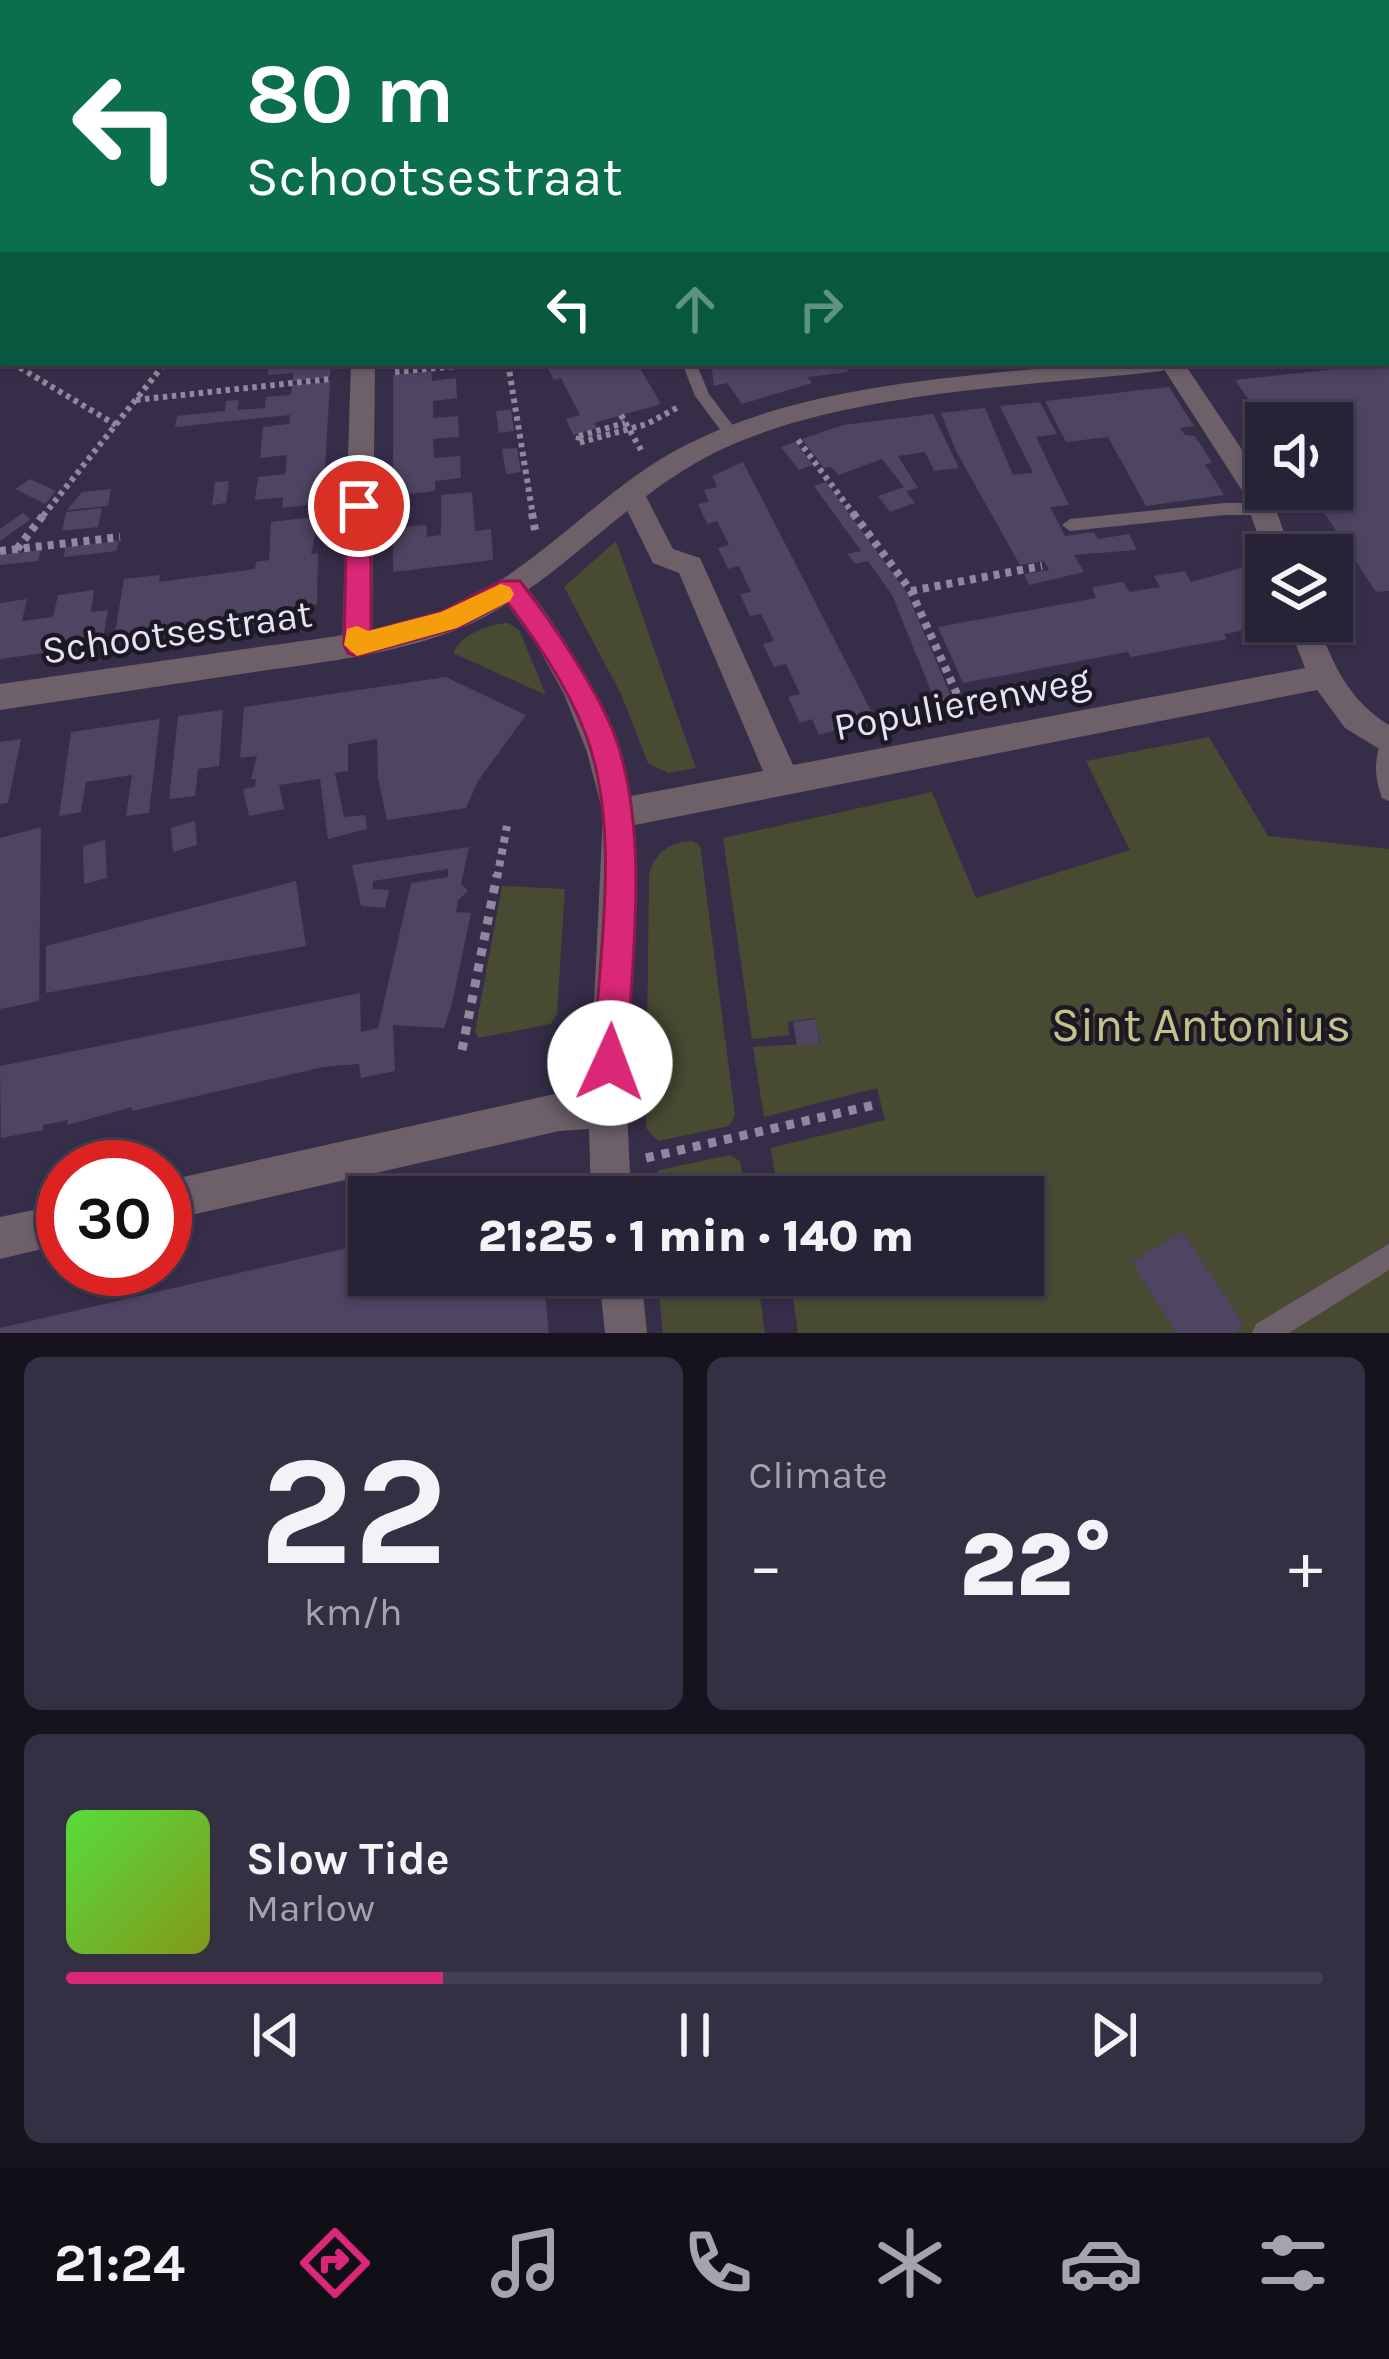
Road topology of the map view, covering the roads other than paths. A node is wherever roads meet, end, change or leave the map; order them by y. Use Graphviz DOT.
graph roads {
  1 [pos="363,366"];
  2 [pos="690,366"];
  3 [pos="1135,366"];
  4 [pos="1174,366"];
  5 [pos="732,436"];
  6 [pos="1245,473"];
  7 [pos="631,492"];
  8 [pos="1245,509"];
  9 [pos="1070,525"];
  10 [pos="511,588"];
  11 [pos="1310,642"];
  12 [pos="357,645"];
  13 [pos="1322,677"];
  14 [pos="0,697"];
  15 [pos="1389,742"];
  16 [pos="783,781"];
  17 [pos="1389,792"];
  18 [pos="619,813"];
  19 [pos="608,1109"];
  20 [pos="610,1176"];
  21 [pos="192,1195"];
  22 [pos="36,1230"];
  23 [pos="0,1238"];
  24 [pos="1389,1256"];
  25 [pos="622,1296"];
  26 [pos="626,1333"];
  27 [pos="1264,1333"];
  1 -- 12 [label="street"];
  2 -- 5 [label="lane"];
  3 -- 5 [label="street, Schootsestraat"];
  4 -- 6 [label="street"];
  5 -- 7 [label="street, Schootsestraat"];
  7 -- 10 [label="street, Schootsestraat"];
  7 -- 16 [label="street"];
  8 -- 9 [label="lane"];
  10 -- 12 [label="street, Schootsestraat"];
  10 -- 18 [label="street"];
  11 -- 13 [label="street"];
  12 -- 14 [label="street, Schootsestraat"];
  13 -- 15 [label="street"];
  13 -- 16 [label="street, Populierenweg"];
  15 -- 17 [label="lane"];
  16 -- 18 [label="street, Populierenweg"];
  18 -- 19 [label="street"];
  19 -- 20 [label="street"];
  19 -- 21 [label="street"];
  22 -- 23 [label="street"];
  24 -- 27 [label="lane"];
  25 -- 26 [label="street"];
}
